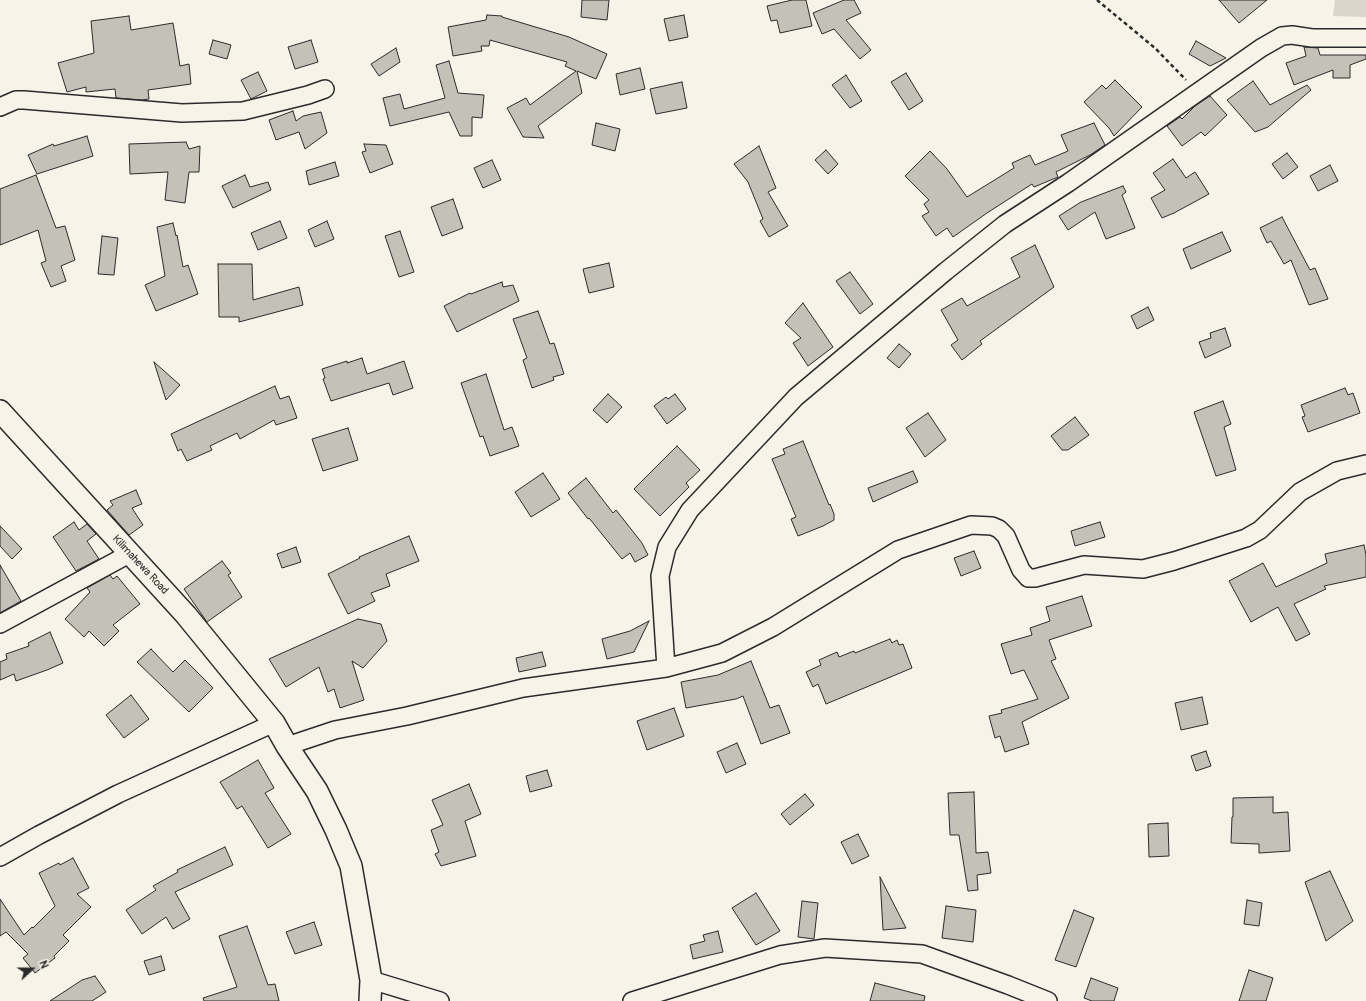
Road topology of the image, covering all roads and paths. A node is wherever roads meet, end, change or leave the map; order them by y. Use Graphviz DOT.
graph roads {
  1 [pos="1097,0"];
  2 [pos="1366,38"];
  3 [pos="1187,81"];
  4 [pos="325,89"];
  5 [pos="0,107"];
  6 [pos="0,411"];
  7 [pos="1366,464"];
  8 [pos="130,554"];
  9 [pos="0,624"];
  10 [pos="666,668"];
  11 [pos="274,723"];
  12 [pos="287,746"];
  13 [pos="0,857"];
  14 [pos="371,980"];
  15 [pos="370,1001"];
  16 [pos="440,1001"];
  17 [pos="632,1001"];
  18 [pos="1048,1001"];
  1 -- 3 [label="path"];
  2 -- 10 [label="street"];
  4 -- 5 [label="street"];
  6 -- 8 [label="street, Kilimahewa Road"];
  7 -- 10 [label="street"];
  8 -- 9 [label="street"];
  8 -- 11 [label="street, Kilimahewa Road"];
  10 -- 12 [label="street"];
  11 -- 12 [label="street, Kilimahewa Road"];
  11 -- 13 [label="street"];
  12 -- 14 [label="street, Kilimahewa Road"];
  14 -- 15 [label="street, Kilimahewa Road"];
  14 -- 16 [label="street"];
  17 -- 18 [label="street"];
}
